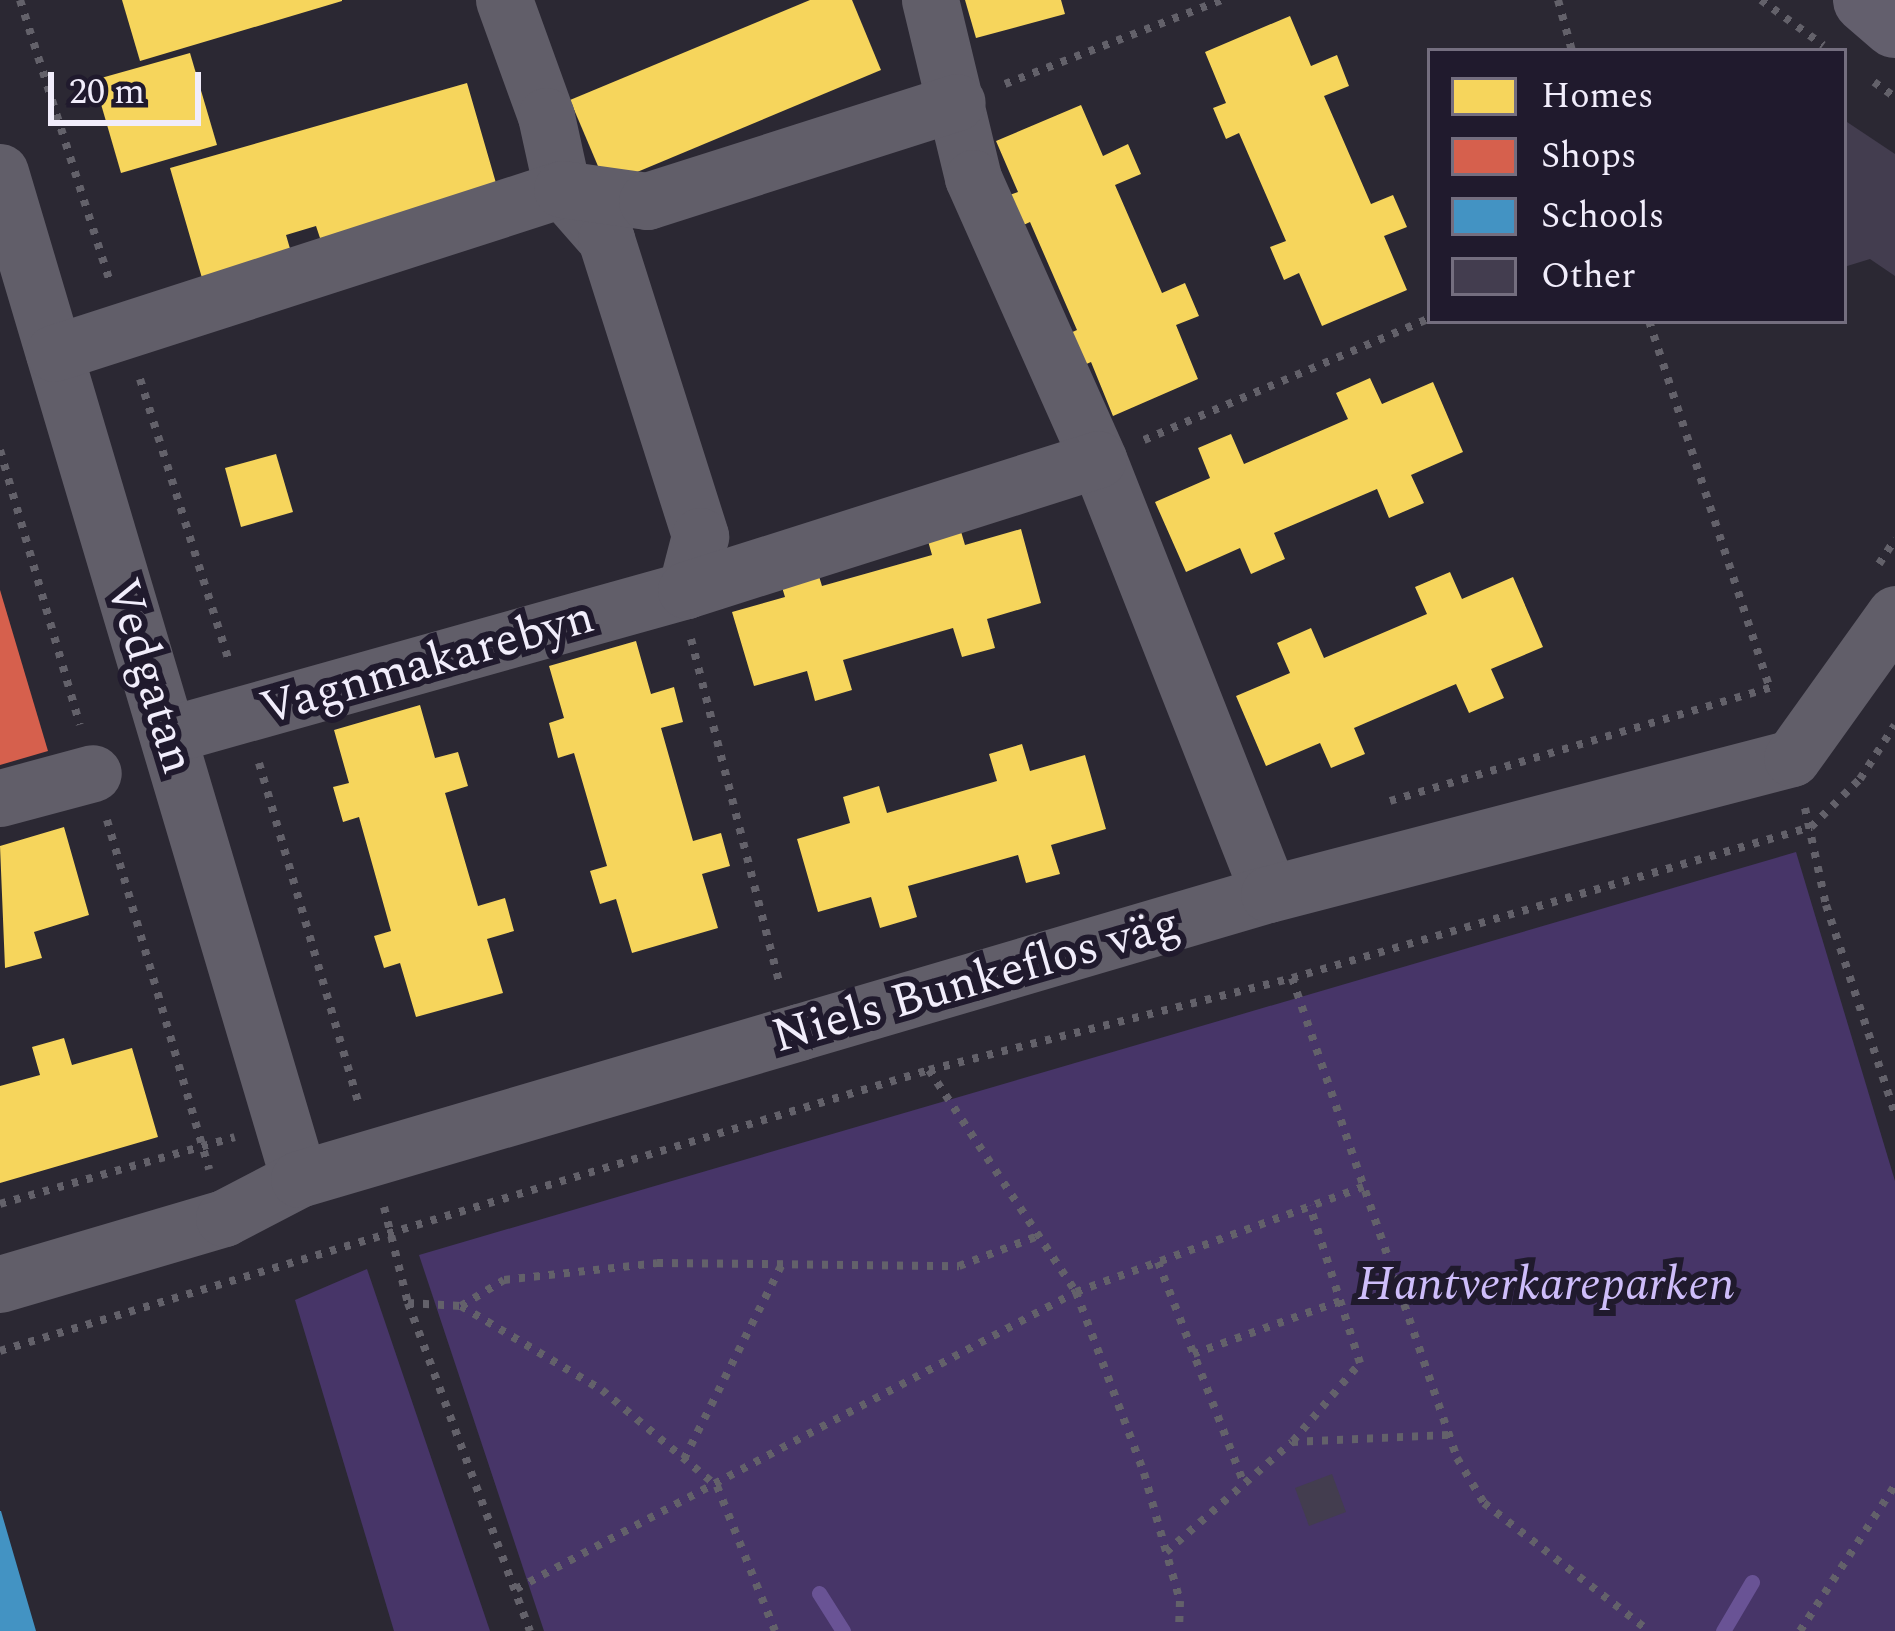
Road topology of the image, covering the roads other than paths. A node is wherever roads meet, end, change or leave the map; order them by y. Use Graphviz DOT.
graph roads {
  1 [pos="504,0"];
  2 [pos="929,0"];
  3 [pos="1865,0"];
  4 [pos="1895,25"];
  5 [pos="957,102"];
  6 [pos="0,172"];
  7 [pos="562,189"];
  8 [pos="54,353"];
  9 [pos="1098,459"];
  10 [pos="686,590"];
  11 [pos="1883,596"];
  12 [pos="168,735"];
  13 [pos="93,773"];
  14 [pos="0,798"];
  15 [pos="1269,894"];
  16 [pos="299,1179"];
  17 [pos="0,1285"];
  1 -- 7 [label="street"];
  2 -- 5 [label="street"];
  3 -- 4 [label="street"];
  5 -- 7 [label="street"];
  5 -- 9 [label="street"];
  6 -- 8 [label="street, Vedgatan"];
  7 -- 8 [label="street"];
  7 -- 10 [label="street"];
  8 -- 12 [label="street, Vedgatan"];
  9 -- 10 [label="street, Vagnmakarebyn"];
  9 -- 15 [label="street"];
  10 -- 12 [label="street, Vagnmakarebyn"];
  11 -- 15 [label="street, Niels Bunkeflos väg"];
  12 -- 16 [label="street, Vedgatan"];
  13 -- 14 [label="street"];
  15 -- 16 [label="street, Niels Bunkeflos väg"];
  16 -- 17 [label="street, Niels Bunkeflos väg"];
}
